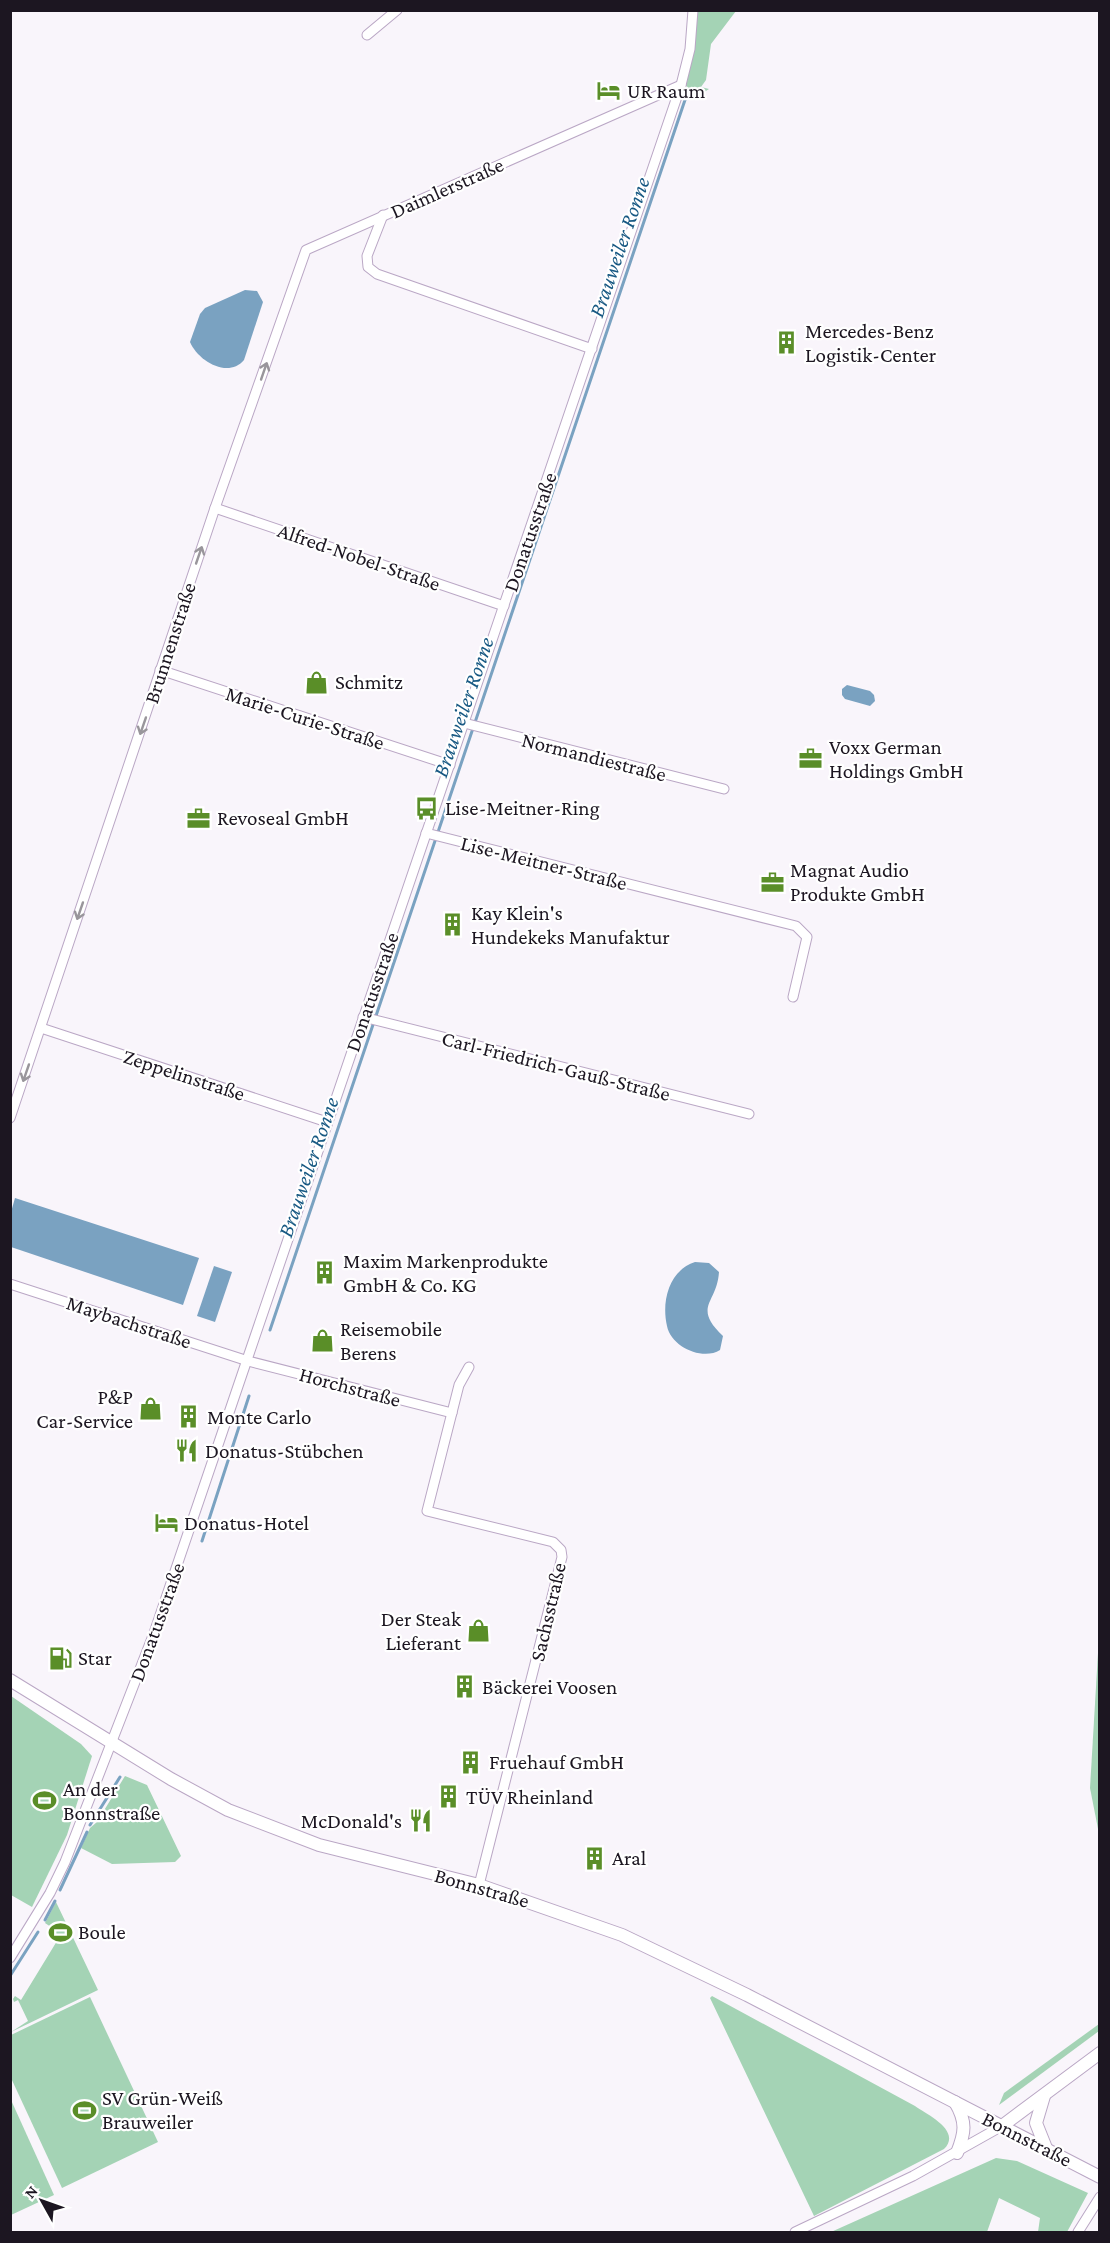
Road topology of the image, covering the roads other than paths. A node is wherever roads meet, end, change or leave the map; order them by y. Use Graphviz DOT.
graph roads {
  1 [pos="397,10"];
  2 [pos="693,10"];
  3 [pos="367,35"];
  4 [pos="681,85"];
  5 [pos="383,215"];
  6 [pos="592,349"];
  7 [pos="215,508"];
  8 [pos="504,606"];
  9 [pos="160,670"];
  10 [pos="466,724"];
  11 [pos="450,765"];
  12 [pos="724,789"];
  13 [pos="428,833"];
  14 [pos="794,998"];
  15 [pos="366,1018"];
  16 [pos="41,1028"];
  17 [pos="749,1114"];
  18 [pos="10,1118"];
  19 [pos="327,1122"];
  20 [pos="10,1284"];
  21 [pos="248,1361"];
  22 [pos="469,1367"];
  23 [pos="452,1413"];
  24 [pos="10,1680"];
  25 [pos="113,1743"];
  26 [pos="479,1885"];
  27 [pos="10,1958"];
  28 [pos="1100,2053"];
  29 [pos="1045,2094"];
  30 [pos="955,2101"];
  31 [pos="1002,2126"];
  32 [pos="1046,2148"];
  33 [pos="957,2153"];
  34 [pos="1100,2177"];
  35 [pos="1100,2197"];
  36 [pos="810,2229"];
  37 [pos="795,2232"];
  38 [pos="1078,2232"];
  1 -- 3 [label="street"];
  2 -- 4 [label="street, Donatusstraße"];
  4 -- 5 [label="street, Daimlerstraße"];
  4 -- 6 [label="street, Donatusstraße"];
  5 -- 6 [label="street, Daimlerstraße"];
  7 -- 5 [label="street, Brunnenstraße, one-way"];
  6 -- 8 [label="street, Donatusstraße"];
  7 -- 8 [label="street, Alfred-Nobel-Straße"];
  9 -- 7 [label="street, Brunnenstraße, one-way"];
  8 -- 10 [label="street, Donatusstraße"];
  9 -- 11 [label="street, Marie-Curie-Straße"];
  9 -- 16 [label="street, Brunnenstraße, one-way"];
  10 -- 11 [label="street, Donatusstraße"];
  10 -- 12 [label="street, Normandiestraße"];
  11 -- 13 [label="street, Donatusstraße"];
  13 -- 14 [label="street, Lise-Meitner-Straße"];
  13 -- 15 [label="street, Donatusstraße"];
  15 -- 17 [label="street, Carl-Friedrich-Gauß-Straße"];
  15 -- 19 [label="street, Donatusstraße"];
  16 -- 18 [label="street, Brunnenstraße, one-way"];
  16 -- 19 [label="street, Zeppelinstraße"];
  19 -- 21 [label="street, Donatusstraße"];
  20 -- 21 [label="street, Maybachstraße"];
  21 -- 23 [label="street, Horchstraße"];
  21 -- 25 [label="street, Donatusstraße"];
  22 -- 23 [label="street, Sachsstraße"];
  23 -- 26 [label="street, Sachsstraße"];
  24 -- 25 [label="main road, Bonnstraße"];
  25 -- 26 [label="main road, Bonnstraße"];
  25 -- 27 [label="street, Donatusstraße"];
  26 -- 30 [label="main road, Bonnstraße"];
  28 -- 29 [label="main road"];
  29 -- 31 [label="main road"];
  29 -- 32 [label="main road"];
  30 -- 31 [label="main road, Bonnstraße"];
  30 -- 33 [label="main road, Bonnstraße"];
  31 -- 32 [label="main road, Bonnstraße"];
  31 -- 33 [label="street"];
  32 -- 34 [label="main road, Bonnstraße"];
  33 -- 36 [label="street"];
  35 -- 38 [label="street"];
  36 -- 37 [label="street"];
}
